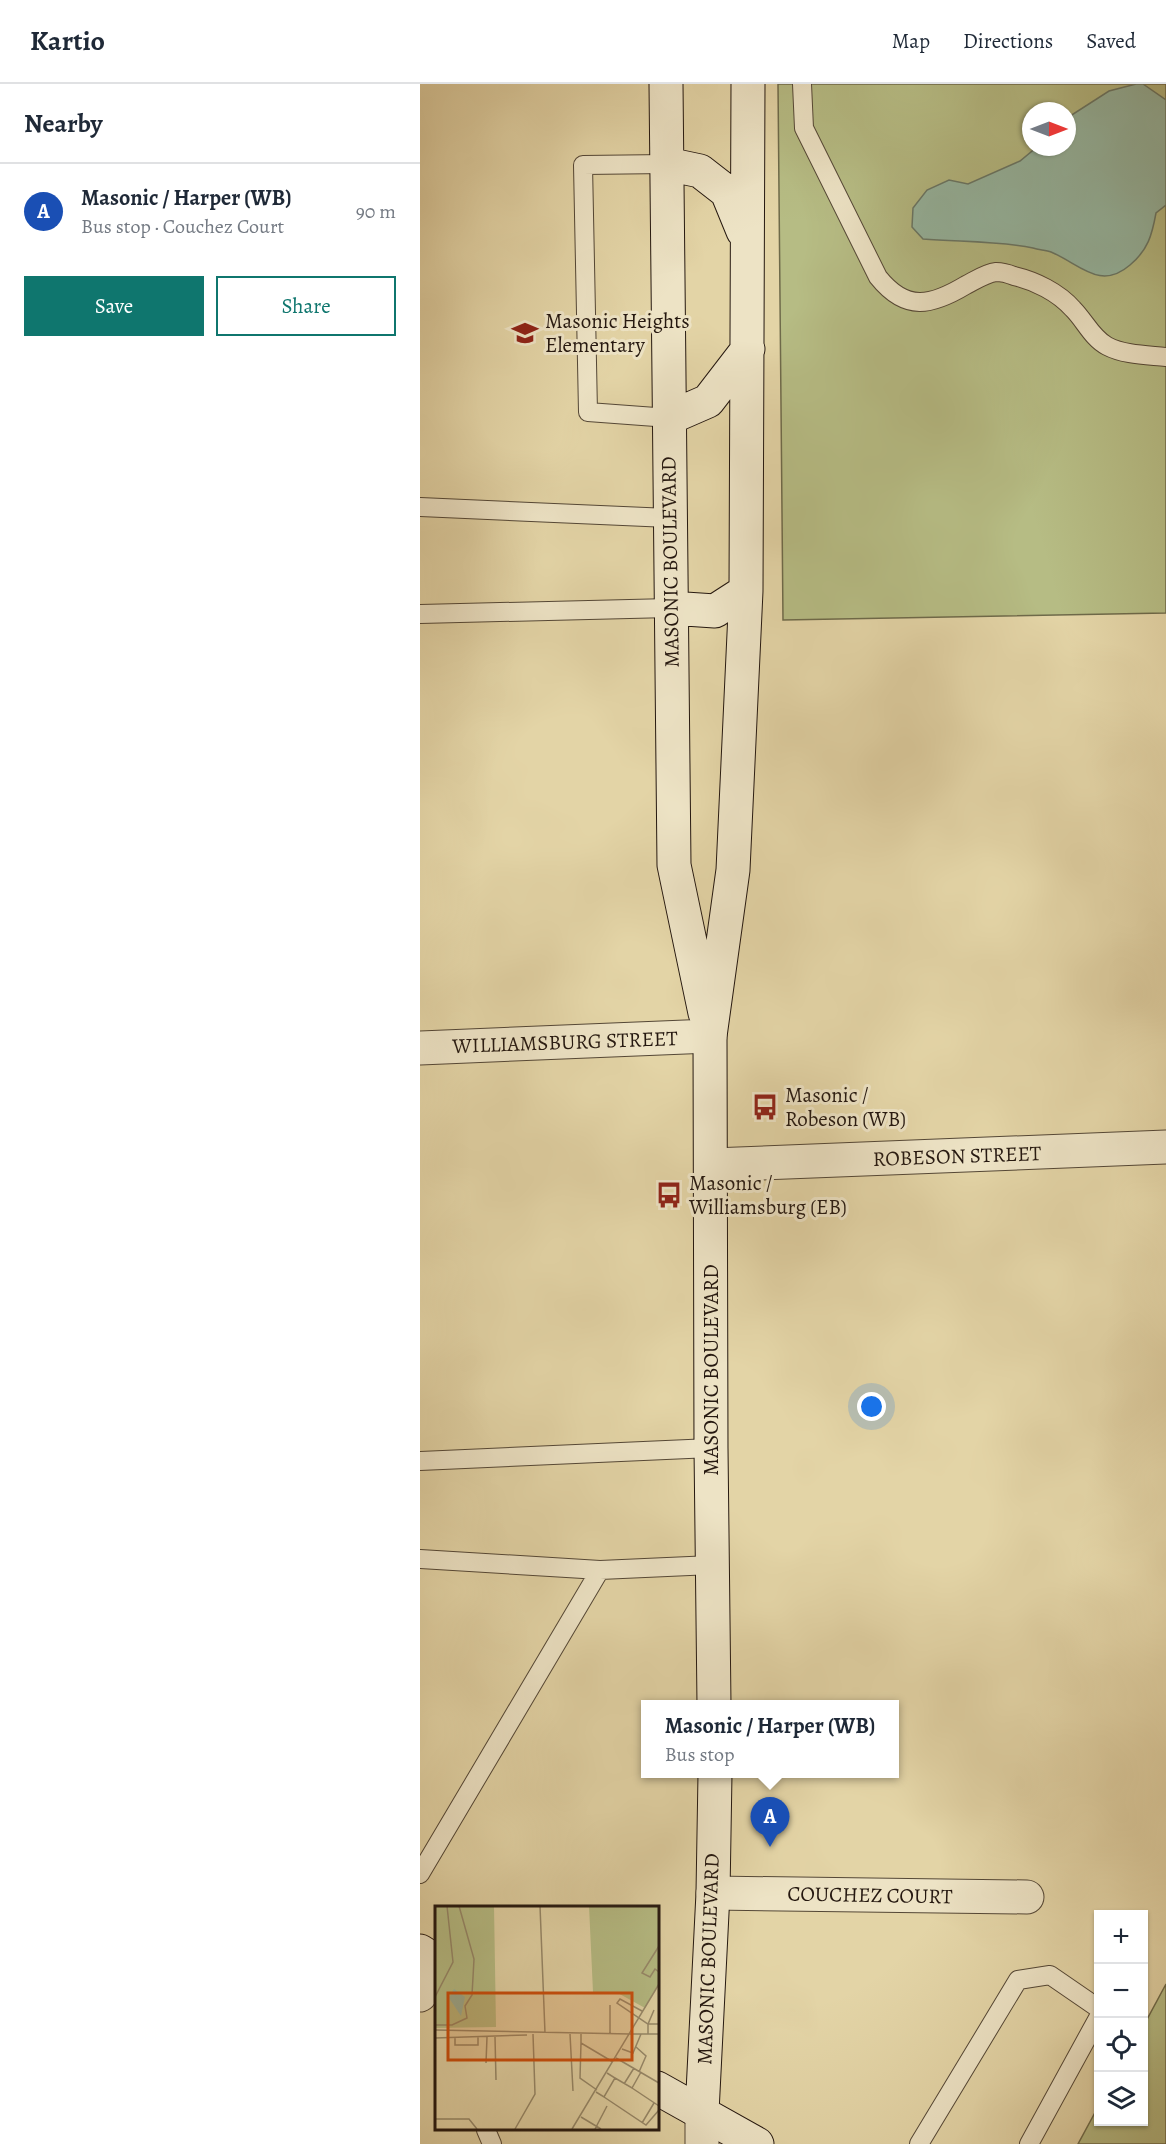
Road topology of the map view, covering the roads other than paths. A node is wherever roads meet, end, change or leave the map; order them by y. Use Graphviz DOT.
graph roads {
  1 [pos="666,84"];
  2 [pos="748,84"];
  3 [pos="802,84"];
  4 [pos="667,164"];
  5 [pos="749,244"];
  6 [pos="748,349"];
  7 [pos="1166,357"];
  8 [pos="669,418"];
  9 [pos="420,507"];
  10 [pos="669,519"];
  11 [pos="746,591"];
  12 [pos="670,608"];
  13 [pos="420,614"];
  14 [pos="710,1035"];
  15 [pos="420,1048"];
  16 [pos="1166,1147"];
  17 [pos="711,1165"];
  18 [pos="711,1448"];
  19 [pos="420,1461"];
  20 [pos="420,1559"];
  21 [pos="712,1565"];
  22 [pos="600,1570"];
  23 [pos="714,1700"];
  24 [pos="715,1778"];
  25 [pos="420,1874"];
  26 [pos="713,1893"];
  27 [pos="1027,1897"];
  28 [pos="420,1951"];
  29 [pos="435,1959"];
  30 [pos="435,1969"];
  31 [pos="420,1995"];
  32 [pos="1094,2005"];
  33 [pos="1094,2025"];
  34 [pos="658,2089"];
  35 [pos="702,2128"];
  36 [pos="486,2129"];
  37 [pos="492,2144"];
  38 [pos="757,2144"];
  39 [pos="919,2144"];
  40 [pos="1029,2144"];
  1 -- 4 [label="main road, MASONIC BOULEVARD"];
  2 -- 5 [label="main road, MASONIC BOULEVARD"];
  3 -- 7 [label="lane"];
  4 -- 5 [label="main road"];
  4 -- 8 [label="main road, MASONIC BOULEVARD"];
  4 -- 8 [label="lane"];
  5 -- 6 [label="main road, MASONIC BOULEVARD"];
  6 -- 8 [label="main road"];
  6 -- 11 [label="main road, MASONIC BOULEVARD"];
  8 -- 10 [label="main road, MASONIC BOULEVARD"];
  9 -- 10 [label="lane"];
  10 -- 12 [label="main road, MASONIC BOULEVARD"];
  11 -- 12 [label="main road"];
  11 -- 14 [label="main road, MASONIC BOULEVARD"];
  12 -- 13 [label="lane"];
  12 -- 14 [label="main road, MASONIC BOULEVARD"];
  14 -- 15 [label="main road, WILLIAMSBURG STREET"];
  14 -- 17 [label="main road, MASONIC BOULEVARD"];
  16 -- 17 [label="main road, ROBESON STREET"];
  17 -- 18 [label="main road, MASONIC BOULEVARD"];
  18 -- 19 [label="lane"];
  18 -- 21 [label="main road, MASONIC BOULEVARD"];
  20 -- 22 [label="lane"];
  21 -- 22 [label="lane"];
  21 -- 23 [label="main road, MASONIC BOULEVARD"];
  22 -- 25 [label="lane"];
  24 -- 26 [label="main road, MASONIC BOULEVARD"];
  26 -- 27 [label="main road, COUCHEZ COURT"];
  26 -- 35 [label="main road, MASONIC BOULEVARD"];
  28 -- 29 [label="main road"];
  30 -- 31 [label="main road"];
  32 -- 39 [label="lane"];
  33 -- 40 [label="lane"];
  34 -- 35 [label="main road"];
  35 -- 38 [label="main road"];
  36 -- 37 [label="lane"];
}
